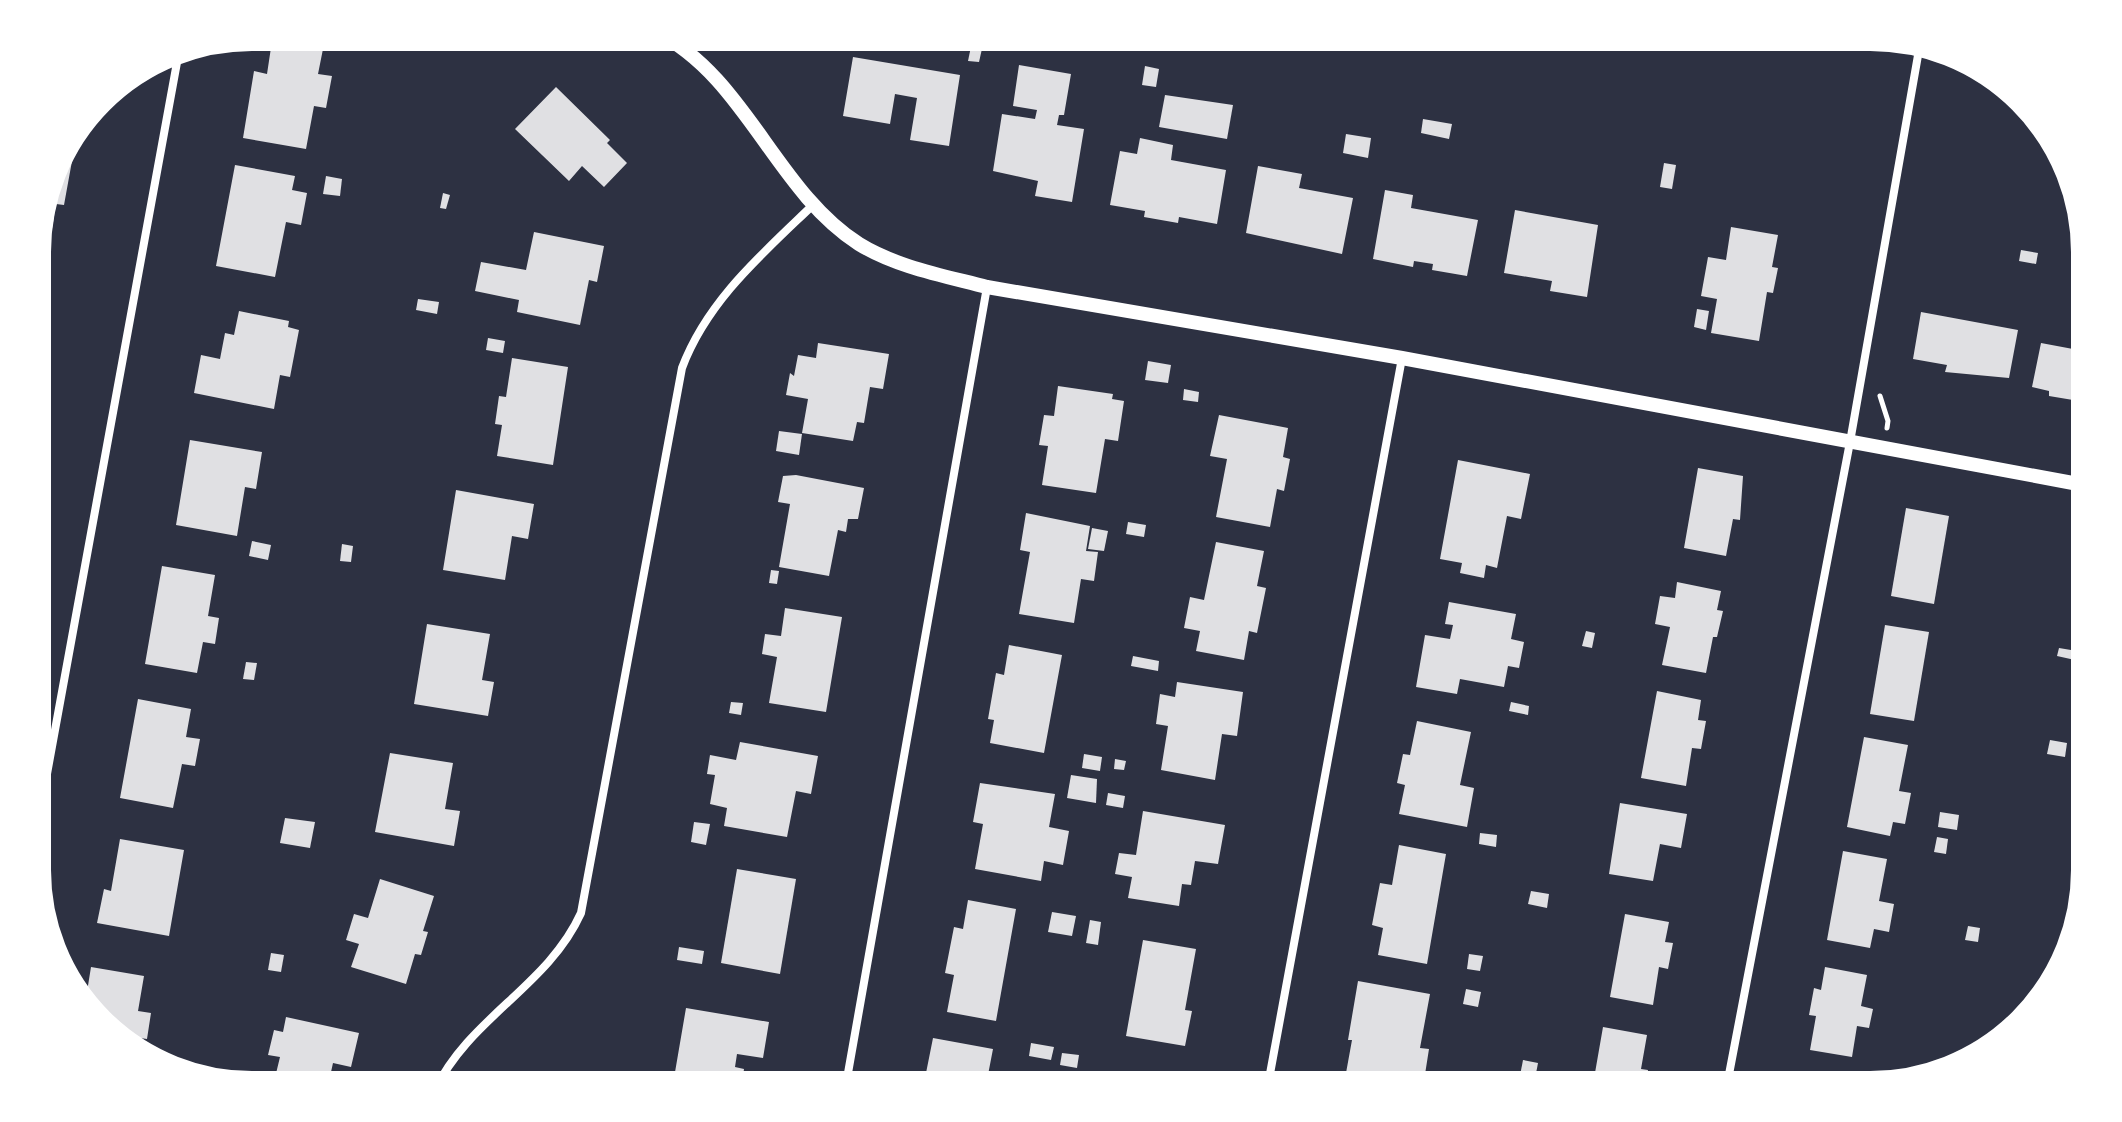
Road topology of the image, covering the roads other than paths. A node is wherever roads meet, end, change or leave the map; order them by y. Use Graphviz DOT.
graph roads {
  1 [pos="679,46"];
  2 [pos="1919,52"];
  3 [pos="177,60"];
  4 [pos="813,205"];
  5 [pos="987,287"];
  6 [pos="1402,358"];
  7 [pos="1850,442"];
  8 [pos="2076,484"];
  9 [pos="46,779"];
  10 [pos="444,1076"];
  11 [pos="847,1076"];
  12 [pos="1270,1076"];
  13 [pos="1729,1076"];
  1 -- 4 [label="street"];
  2 -- 7 [label="street"];
  3 -- 9 [label="street"];
  4 -- 5 [label="street"];
  4 -- 10 [label="street"];
  5 -- 6 [label="street"];
  5 -- 11 [label="street"];
  6 -- 7 [label="street"];
  6 -- 12 [label="street"];
  7 -- 8 [label="street"];
  7 -- 13 [label="street"];
}
